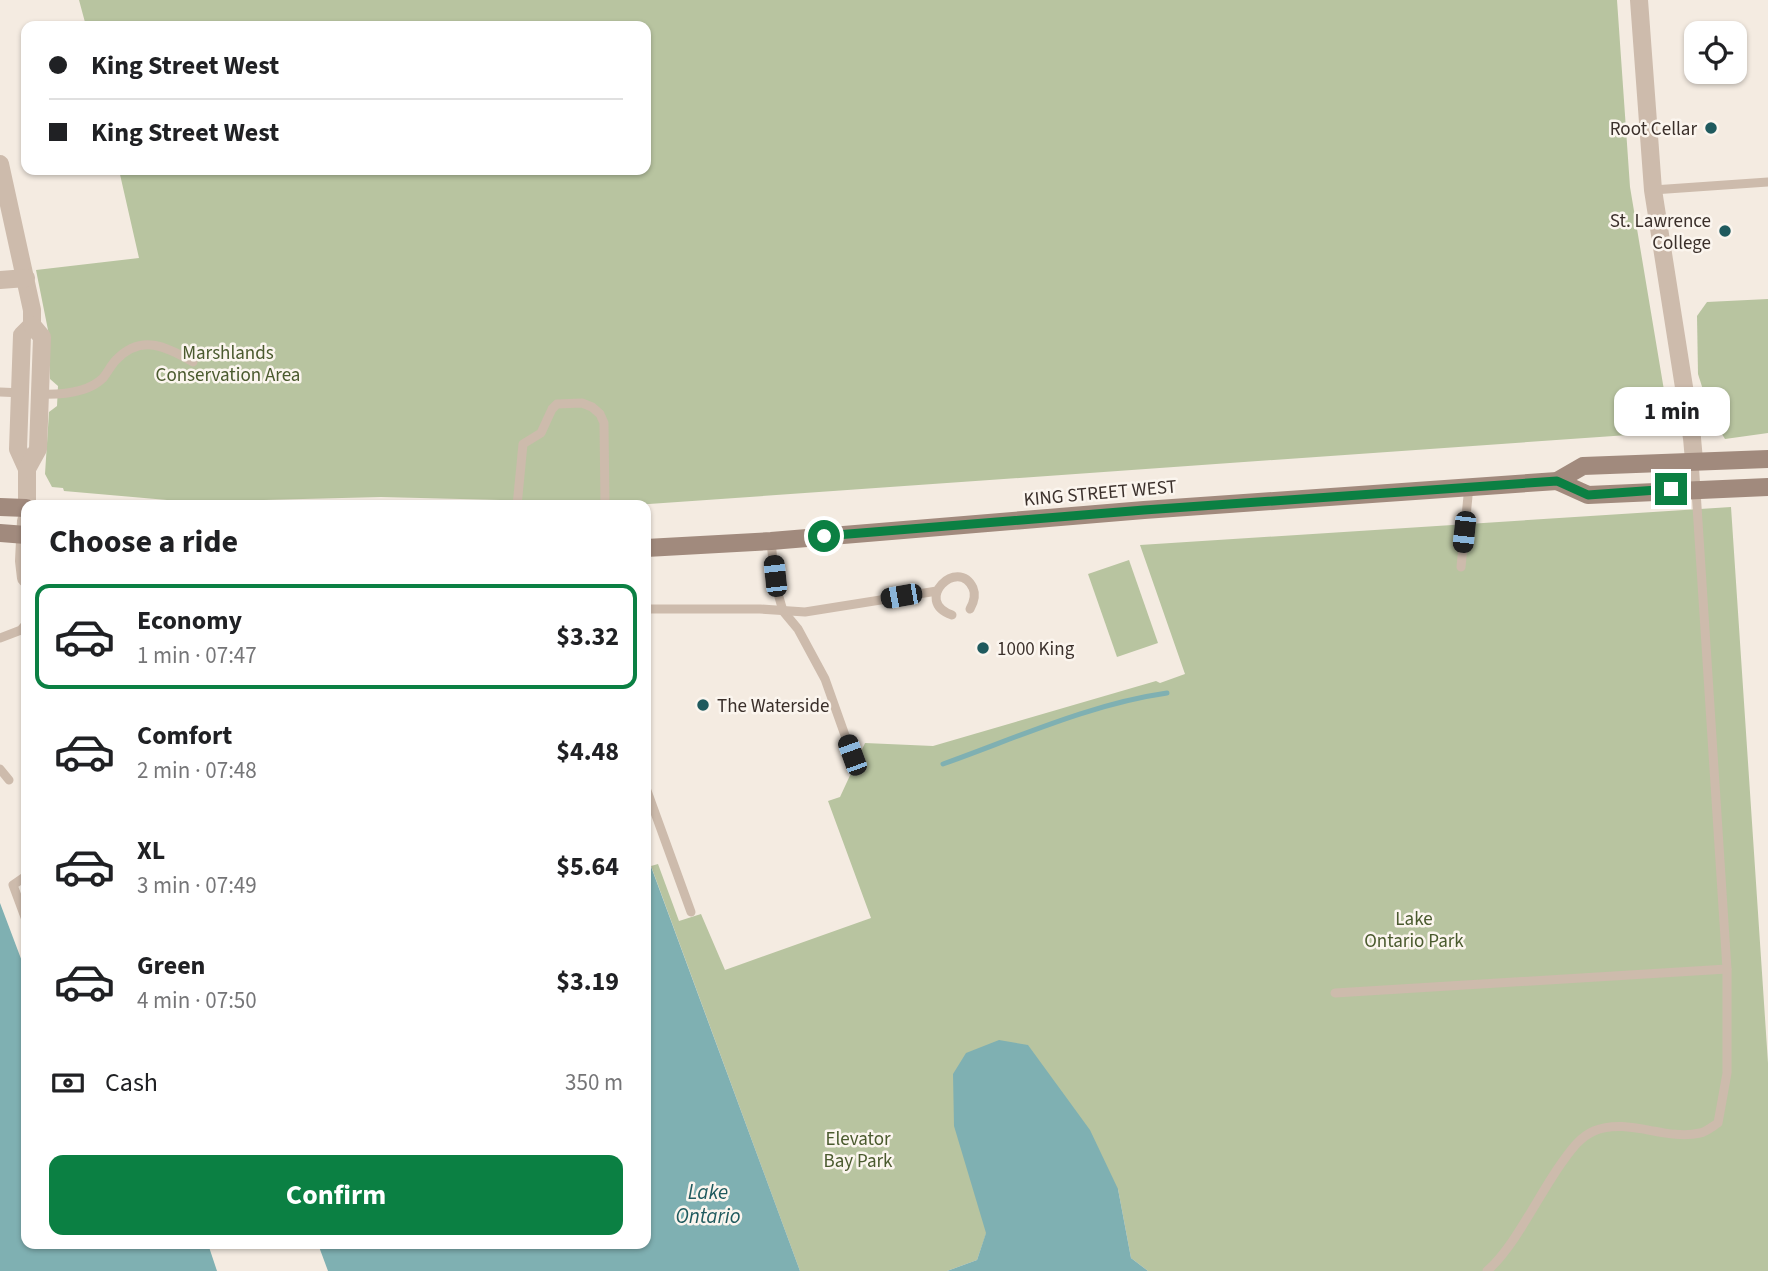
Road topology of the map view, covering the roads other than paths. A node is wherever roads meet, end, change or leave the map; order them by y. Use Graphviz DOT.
graph roads {
  1 [pos="1639,0"];
  2 [pos="0,164"];
  3 [pos="1768,182"];
  4 [pos="1653,190"];
  5 [pos="26,278"];
  6 [pos="0,280"];
  7 [pos="32,325"];
  8 [pos="193,362"];
  9 [pos="0,392"];
  10 [pos="20,393"];
  11 [pos="41,394"];
  12 [pos="1768,458"];
  13 [pos="1694,460"];
  14 [pos="27,469"];
  15 [pos="1557,481"];
  16 [pos="1469,486"];
  17 [pos="1768,487"];
  18 [pos="1695,488"];
  19 [pos="27,500"];
  20 [pos="518,500"];
  21 [pos="604,500"];
  22 [pos="0,507"];
  23 [pos="21,507"];
  24 [pos="0,533"];
  25 [pos="21,535"];
  26 [pos="771,541"];
  27 [pos="651,548"];
  28 [pos="1461,566"];
  29 [pos="937,591"];
  30 [pos="651,609"];
  31 [pos="970,609"];
  32 [pos="783,611"];
  33 [pos="952,615"];
  34 [pos="21,630"];
  35 [pos="0,638"];
  36 [pos="857,757"];
  37 [pos="0,769"];
  38 [pos="9,780"];
  39 [pos="651,802"];
  40 [pos="21,880"];
  41 [pos="21,907"];
  42 [pos="691,912"];
  43 [pos="1727,970"];
  44 [pos="1335,993"];
  45 [pos="1487,1271"];
  1 -- 4 [label="street"];
  2 -- 5 [label="street"];
  3 -- 4 [label="lane"];
  4 -- 13 [label="street"];
  5 -- 6 [label="street"];
  5 -- 7 [label="street"];
  7 -- 10 [label="street"];
  7 -- 11 [label="street"];
  8 -- 11 [label="lane"];
  9 -- 10 [label="lane"];
  10 -- 11 [label="lane"];
  10 -- 14 [label="street"];
  11 -- 14 [label="street"];
  12 -- 13 [label="main road, KING STREET WEST"];
  13 -- 15 [label="main road, KING STREET WEST"];
  13 -- 18 [label="lane"];
  14 -- 19 [label="street"];
  15 -- 16 [label="main road, KING STREET WEST"];
  15 -- 18 [label="main road, KING STREET WEST"];
  16 -- 26 [label="main road, KING STREET WEST"];
  16 -- 28 [label="lane"];
  17 -- 18 [label="main road, KING STREET WEST"];
  18 -- 43 [label="lane"];
  20 -- 21 [label="lane"];
  22 -- 23 [label="main road"];
  24 -- 25 [label="main road"];
  26 -- 27 [label="main road, KING STREET WEST"];
  26 -- 32 [label="lane"];
  29 -- 31 [label="lane"];
  29 -- 32 [label="lane"];
  29 -- 33 [label="lane"];
  30 -- 32 [label="lane"];
  32 -- 36 [label="lane"];
  34 -- 35 [label="lane"];
  37 -- 38 [label="lane"];
  39 -- 42 [label="lane"];
  40 -- 41 [label="lane"];
  43 -- 44 [label="lane"];
  43 -- 45 [label="lane"];
}
